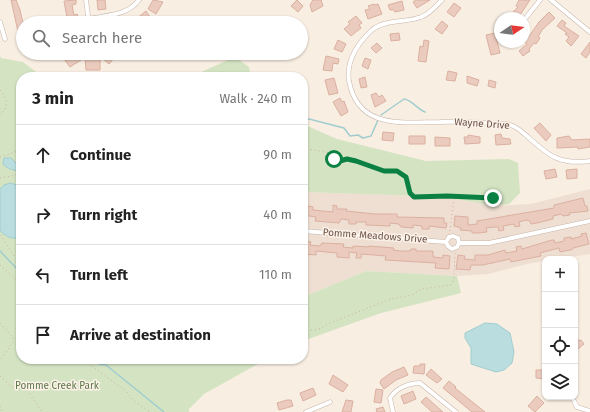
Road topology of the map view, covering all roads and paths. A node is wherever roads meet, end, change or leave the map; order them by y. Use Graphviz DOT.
graph roads {
  1 [pos="86,0"];
  2 [pos="139,0"];
  3 [pos="442,0"];
  4 [pos="540,0"];
  5 [pos="551,0"];
  6 [pos="530,12"];
  7 [pos="88,16"];
  8 [pos="108,16"];
  9 [pos="0,22"];
  10 [pos="590,32"];
  11 [pos="5,39"];
  12 [pos="0,90"];
  13 [pos="0,115"];
  14 [pos="308,149"];
  15 [pos="16,152"];
  16 [pos="0,157"];
  17 [pos="590,160"];
  18 [pos="16,175"];
  19 [pos="0,178"];
  20 [pos="454,196"];
  21 [pos="493,198"];
  22 [pos="590,222"];
  23 [pos="308,231"];
  24 [pos="450,234"];
  25 [pos="0,235"];
  26 [pos="446,242"];
  27 [pos="459,243"];
  28 [pos="455,250"];
  29 [pos="16,257"];
  30 [pos="0,265"];
  31 [pos="16,279"];
  32 [pos="0,323"];
  33 [pos="308,330"];
  34 [pos="0,360"];
  35 [pos="89,364"];
  36 [pos="0,376"];
  37 [pos="574,400"];
  38 [pos="330,402"];
  39 [pos="0,406"];
  40 [pos="590,411"];
  41 [pos="2,412"];
  42 [pos="42,412"];
  43 [pos="150,412"];
  44 [pos="306,412"];
  45 [pos="393,412"];
  46 [pos="456,412"];
  1 -- 7 [label="street"];
  2 -- 8 [label="street"];
  3 -- 17 [label="street, Wayne Drive"];
  4 -- 6 [label="street"];
  5 -- 10 [label="street"];
  9 -- 11 [label="street"];
  12 -- 13 [label="path"];
  14 -- 20 [label="path"];
  15 -- 16 [label="path"];
  18 -- 19 [label="path"];
  20 -- 21 [label="path"];
  20 -- 24 [label="path"];
  22 -- 27 [label="street, Pomme Meadows Drive"];
  23 -- 26 [label="street, Pomme Meadows Drive"];
  25 -- 29 [label="path"];
  26 -- 27 [label="street, Pomme Meadows Drive"];
  26 -- 27 [label="street, Pomme Meadows Drive"];
  28 -- 33 [label="path"];
  30 -- 31 [label="path"];
  32 -- 34 [label="path"];
  35 -- 43 [label="path"];
  36 -- 42 [label="path"];
  37 -- 40 [label="street"];
  38 -- 44 [label="street"];
  39 -- 41 [label="path"];
  45 -- 46 [label="street"];
}
